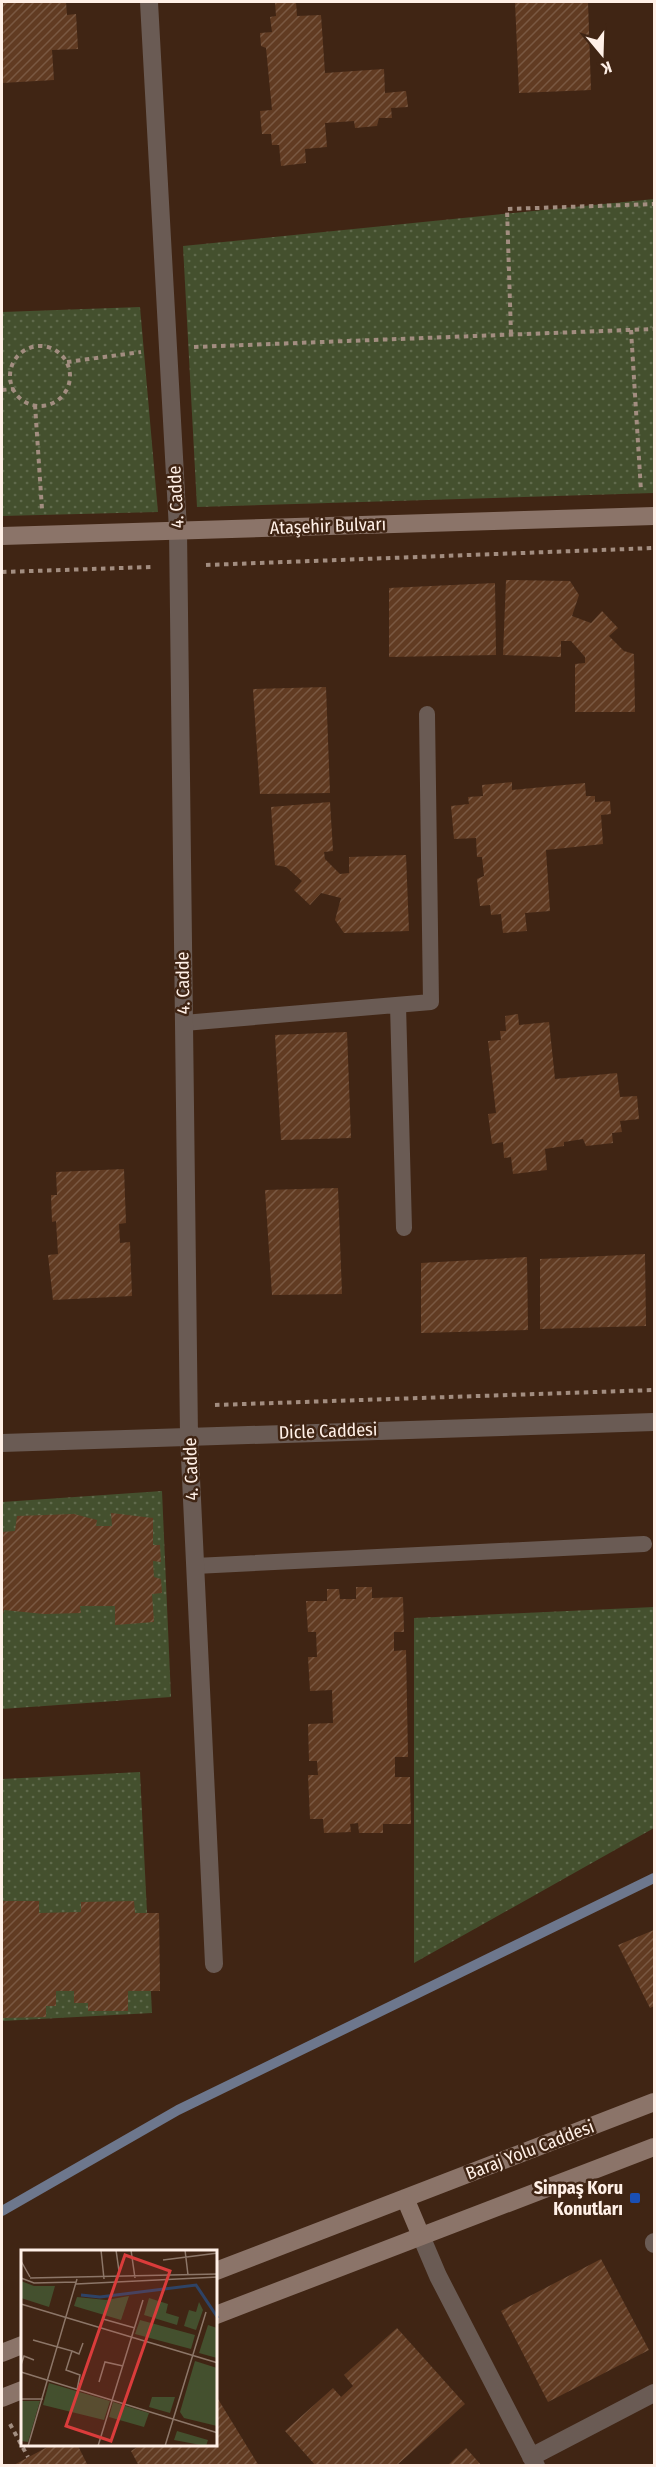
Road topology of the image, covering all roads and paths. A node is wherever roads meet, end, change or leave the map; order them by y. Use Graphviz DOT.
graph roads {
  1 [pos="149,2"];
  2 [pos="654,204"];
  3 [pos="654,329"];
  4 [pos="631,330"];
  5 [pos="511,334"];
  6 [pos="168,348"];
  7 [pos="67,362"];
  8 [pos="14,389"];
  9 [pos="2,390"];
  10 [pos="35,405"];
  11 [pos="649,516"];
  12 [pos="178,530"];
  13 [pos="44,535"];
  14 [pos="2,536"];
  15 [pos="654,548"];
  16 [pos="179,566"];
  17 [pos="2,572"];
  18 [pos="427,714"];
  19 [pos="398,1005"];
  20 [pos="184,1023"];
  21 [pos="404,1228"];
  22 [pos="654,1390"];
  23 [pos="188,1406"];
  24 [pos="654,1422"];
  25 [pos="189,1436"];
  26 [pos="2,1443"];
  27 [pos="644,1544"];
  28 [pos="195,1566"];
  29 [pos="214,1964"];
  30 [pos="654,2102"];
  31 [pos="654,2147"];
  32 [pos="405,2198"];
  33 [pos="421,2236"];
  34 [pos="218,2270"];
  35 [pos="218,2314"];
  36 [pos="21,2345"];
  37 [pos="2,2353"];
  38 [pos="21,2390"];
  39 [pos="654,2393"];
  40 [pos="2,2398"];
  41 [pos="9,2420"];
  42 [pos="21,2443"];
  43 [pos="22,2446"];
  44 [pos="28,2457"];
  45 [pos="534,2461"];
  1 -- 6 [label="street, 4. Cadde"];
  2 -- 5 [label="path"];
  3 -- 4 [label="path"];
  4 -- 5 [label="path"];
  4 -- 11 [label="path"];
  5 -- 6 [label="path"];
  6 -- 7 [label="path"];
  6 -- 12 [label="street, 4. Cadde"];
  7 -- 8 [label="path"];
  7 -- 10 [label="path"];
  8 -- 9 [label="path"];
  8 -- 10 [label="path"];
  10 -- 13 [label="path"];
  11 -- 12 [label="street, Ataşehir Bulvarı"];
  12 -- 13 [label="street, Ataşehir Bulvarı"];
  12 -- 16 [label="street, 4. Cadde"];
  13 -- 14 [label="street, Ataşehir Bulvarı"];
  15 -- 16 [label="path"];
  16 -- 17 [label="path"];
  16 -- 20 [label="street, 4. Cadde"];
  18 -- 19 [label="lane"];
  19 -- 20 [label="lane"];
  19 -- 21 [label="lane"];
  20 -- 23 [label="street, 4. Cadde"];
  22 -- 23 [label="path"];
  23 -- 25 [label="street, 4. Cadde"];
  24 -- 25 [label="street, Dicle Caddesi"];
  25 -- 26 [label="street, Dicle Caddesi"];
  25 -- 28 [label="street, 4. Cadde"];
  27 -- 28 [label="lane"];
  28 -- 29 [label="street, 4. Cadde"];
  30 -- 32 [label="street, Baraj Yolu Caddesi"];
  31 -- 33 [label="street"];
  32 -- 33 [label="street"];
  32 -- 34 [label="street, Baraj Yolu Caddesi"];
  33 -- 35 [label="street"];
  33 -- 45 [label="street"];
  36 -- 37 [label="street"];
  38 -- 40 [label="street"];
  39 -- 45 [label="street"];
  41 -- 42 [label="path"];
  43 -- 44 [label="path"];
}
